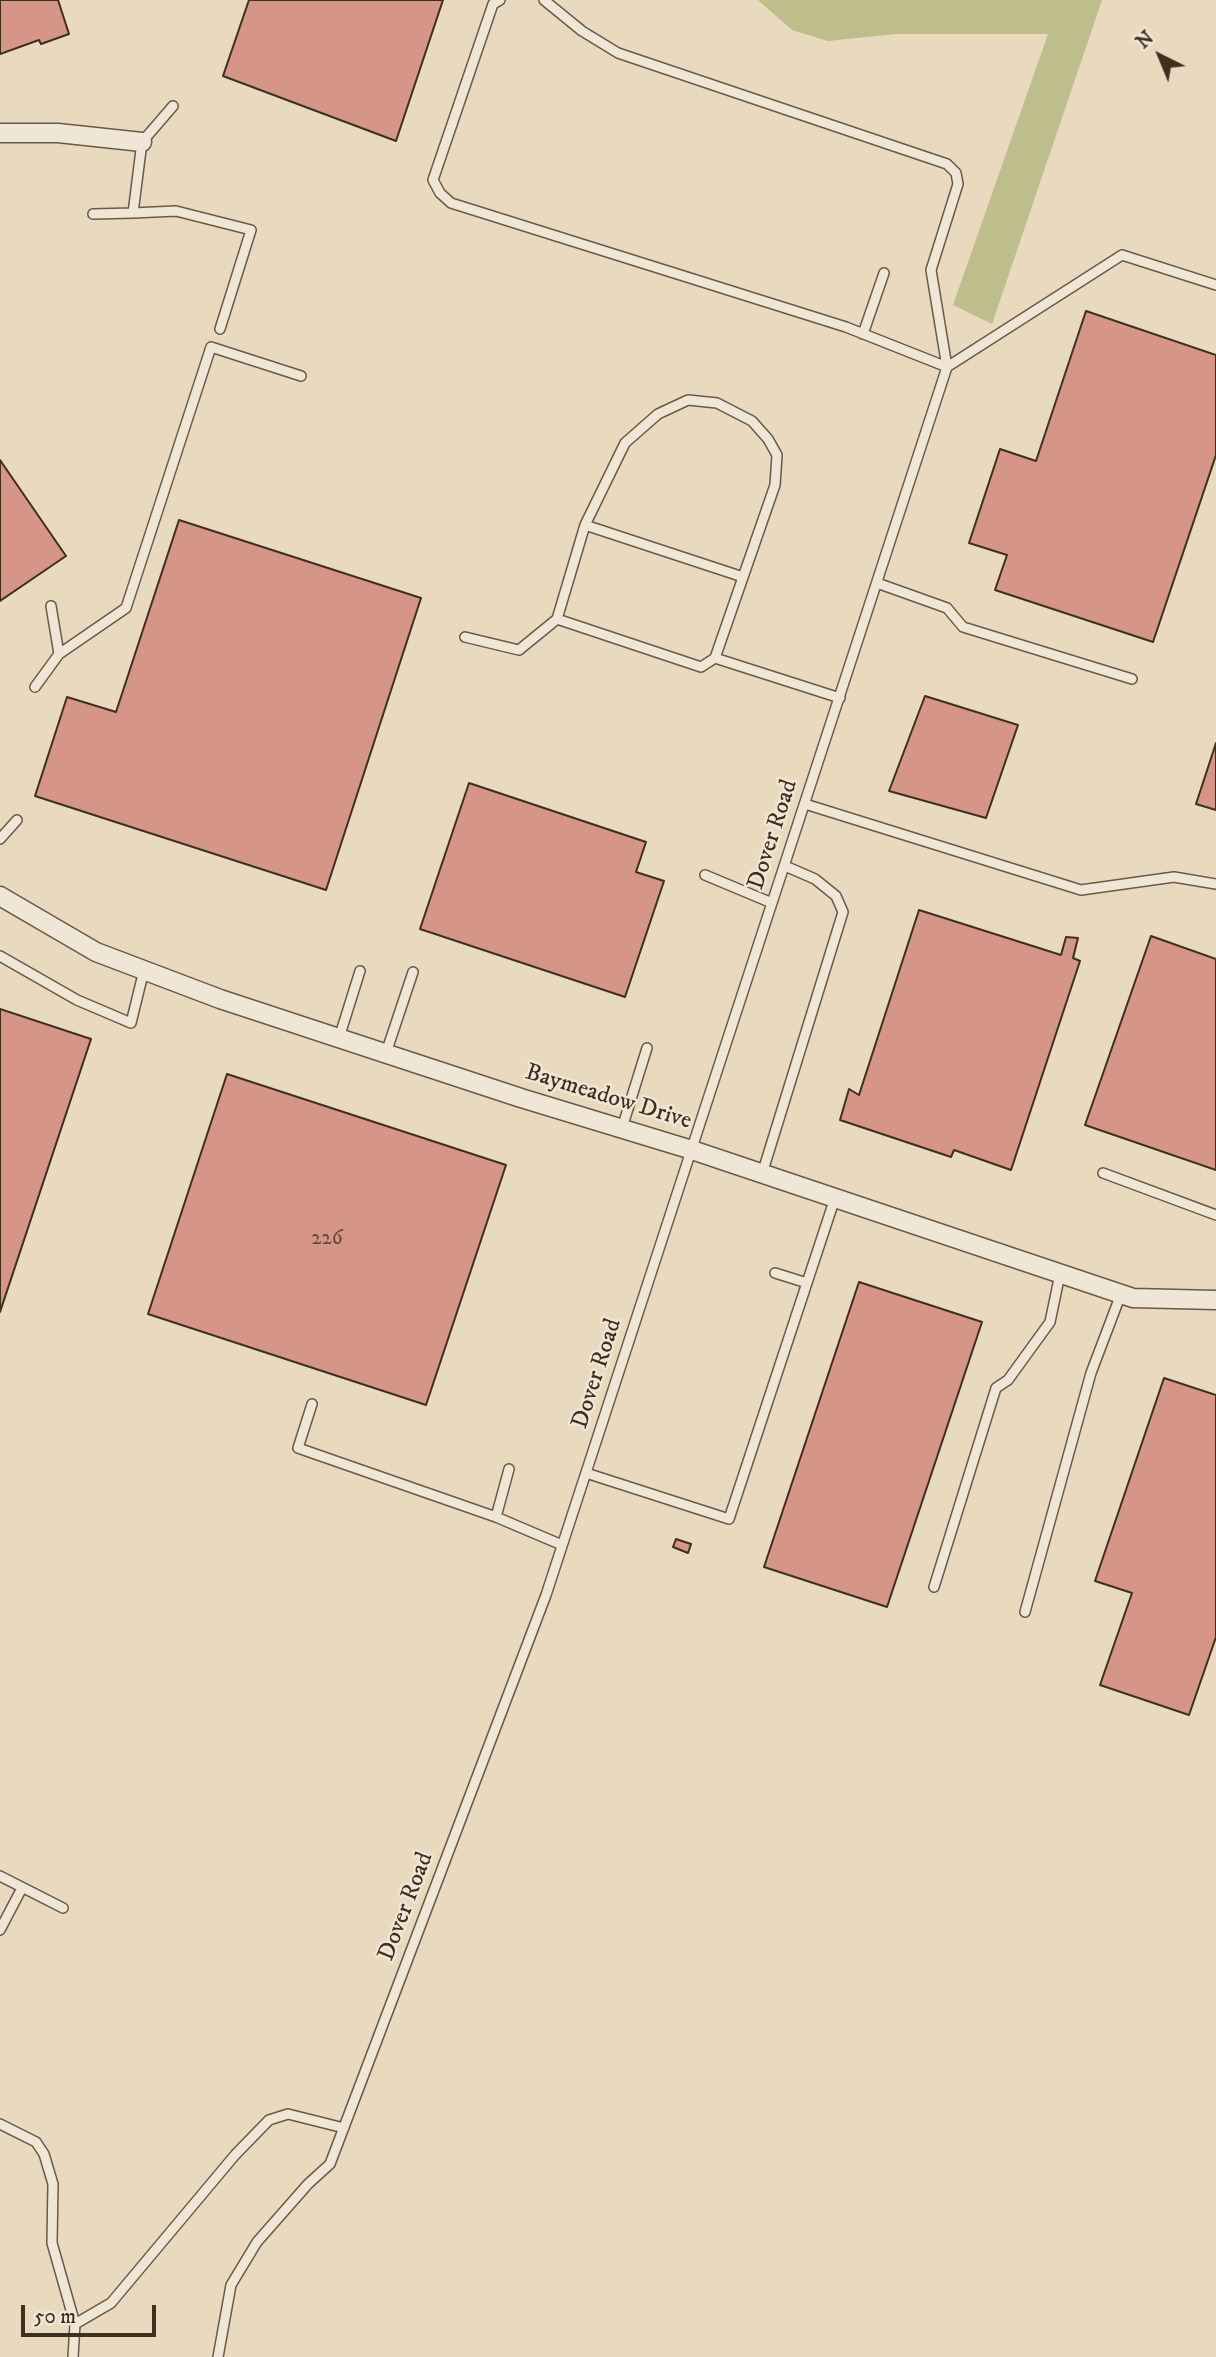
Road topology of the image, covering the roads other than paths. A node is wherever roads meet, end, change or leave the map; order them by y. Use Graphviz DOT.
graph roads {
  1 [pos="500,0"];
  2 [pos="544,0"];
  3 [pos="173,106"];
  4 [pos="0,133"];
  5 [pos="142,142"];
  6 [pos="93,214"];
  7 [pos="133,214"];
  8 [pos="884,273"];
  9 [pos="1216,285"];
  10 [pos="220,329"];
  11 [pos="863,334"];
  12 [pos="947,367"];
  13 [pos="301,376"];
  14 [pos="584,525"];
  15 [pos="743,577"];
  16 [pos="877,583"];
  17 [pos="51,606"];
  18 [pos="557,619"];
  19 [pos="465,636"];
  20 [pos="59,653"];
  21 [pos="715,658"];
  22 [pos="1132,679"];
  23 [pos="35,687"];
  24 [pos="839,698"];
  25 [pos="805,804"];
  26 [pos="18,820"];
  27 [pos="0,839"];
  28 [pos="785,866"];
  29 [pos="705,875"];
  30 [pos="1216,884"];
  31 [pos="0,896"];
  32 [pos="772,903"];
  33 [pos="0,956"];
  34 [pos="144,970"];
  35 [pos="360,971"];
  36 [pos="413,972"];
  37 [pos="339,1038"];
  38 [pos="647,1048"];
  39 [pos="386,1053"];
  40 [pos="622,1128"];
  41 [pos="692,1150"];
  42 [pos="1103,1173"];
  43 [pos="762,1174"];
  44 [pos="835,1198"];
  45 [pos="1216,1215"];
  46 [pos="775,1273"];
  47 [pos="1060,1274"];
  48 [pos="807,1283"];
  49 [pos="1121,1294"];
  50 [pos="1216,1300"];
  51 [pos="312,1404"];
  52 [pos="509,1469"];
  53 [pos="586,1473"];
  54 [pos="496,1517"];
  55 [pos="562,1545"];
  56 [pos="933,1587"];
  57 [pos="1025,1612"];
  58 [pos="0,1876"];
  59 [pos="22,1888"];
  60 [pos="63,1908"];
  61 [pos="0,1930"];
  62 [pos="0,2124"];
  63 [pos="344,2129"];
  64 [pos="75,2324"];
  65 [pos="73,2357"];
  66 [pos="218,2357"];
  1 -- 11 [label="lane"];
  2 -- 12 [label="lane"];
  3 -- 5 [label="lane"];
  4 -- 5 [label="street"];
  5 -- 7 [label="lane"];
  6 -- 7 [label="lane"];
  7 -- 10 [label="lane"];
  8 -- 11 [label="lane"];
  9 -- 12 [label="lane"];
  11 -- 12 [label="lane"];
  12 -- 16 [label="lane, Dover Road"];
  13 -- 20 [label="lane"];
  14 -- 15 [label="lane"];
  14 -- 15 [label="lane"];
  14 -- 18 [label="lane"];
  15 -- 21 [label="lane"];
  16 -- 22 [label="lane"];
  16 -- 24 [label="lane, Dover Road"];
  17 -- 20 [label="lane"];
  18 -- 19 [label="lane"];
  18 -- 21 [label="lane"];
  20 -- 23 [label="lane"];
  21 -- 24 [label="lane"];
  24 -- 25 [label="lane, Dover Road"];
  25 -- 28 [label="lane, Dover Road"];
  25 -- 30 [label="lane"];
  26 -- 27 [label="lane"];
  28 -- 32 [label="lane, Dover Road"];
  28 -- 43 [label="lane"];
  29 -- 32 [label="lane"];
  31 -- 34 [label="street, Baymeadow Drive"];
  32 -- 41 [label="lane, Dover Road"];
  33 -- 34 [label="lane"];
  34 -- 37 [label="street, Baymeadow Drive"];
  35 -- 37 [label="lane"];
  36 -- 39 [label="lane"];
  37 -- 39 [label="street, Baymeadow Drive"];
  38 -- 40 [label="lane"];
  39 -- 40 [label="street, Baymeadow Drive"];
  40 -- 41 [label="street, Baymeadow Drive"];
  41 -- 43 [label="street, Baymeadow Drive"];
  41 -- 53 [label="lane, Dover Road"];
  42 -- 45 [label="lane"];
  43 -- 44 [label="street, Baymeadow Drive"];
  44 -- 47 [label="street, Baymeadow Drive"];
  44 -- 48 [label="lane"];
  46 -- 48 [label="lane"];
  47 -- 49 [label="street, Baymeadow Drive"];
  47 -- 56 [label="lane"];
  48 -- 53 [label="lane"];
  49 -- 50 [label="street, Baymeadow Drive"];
  49 -- 57 [label="lane"];
  51 -- 54 [label="lane"];
  52 -- 54 [label="lane"];
  53 -- 55 [label="lane, Dover Road"];
  54 -- 55 [label="lane"];
  55 -- 63 [label="lane, Dover Road"];
  58 -- 59 [label="lane"];
  59 -- 60 [label="lane"];
  59 -- 61 [label="lane"];
  62 -- 64 [label="lane"];
  63 -- 64 [label="lane"];
  63 -- 66 [label="lane, Dover Road"];
  64 -- 65 [label="lane"];
}
